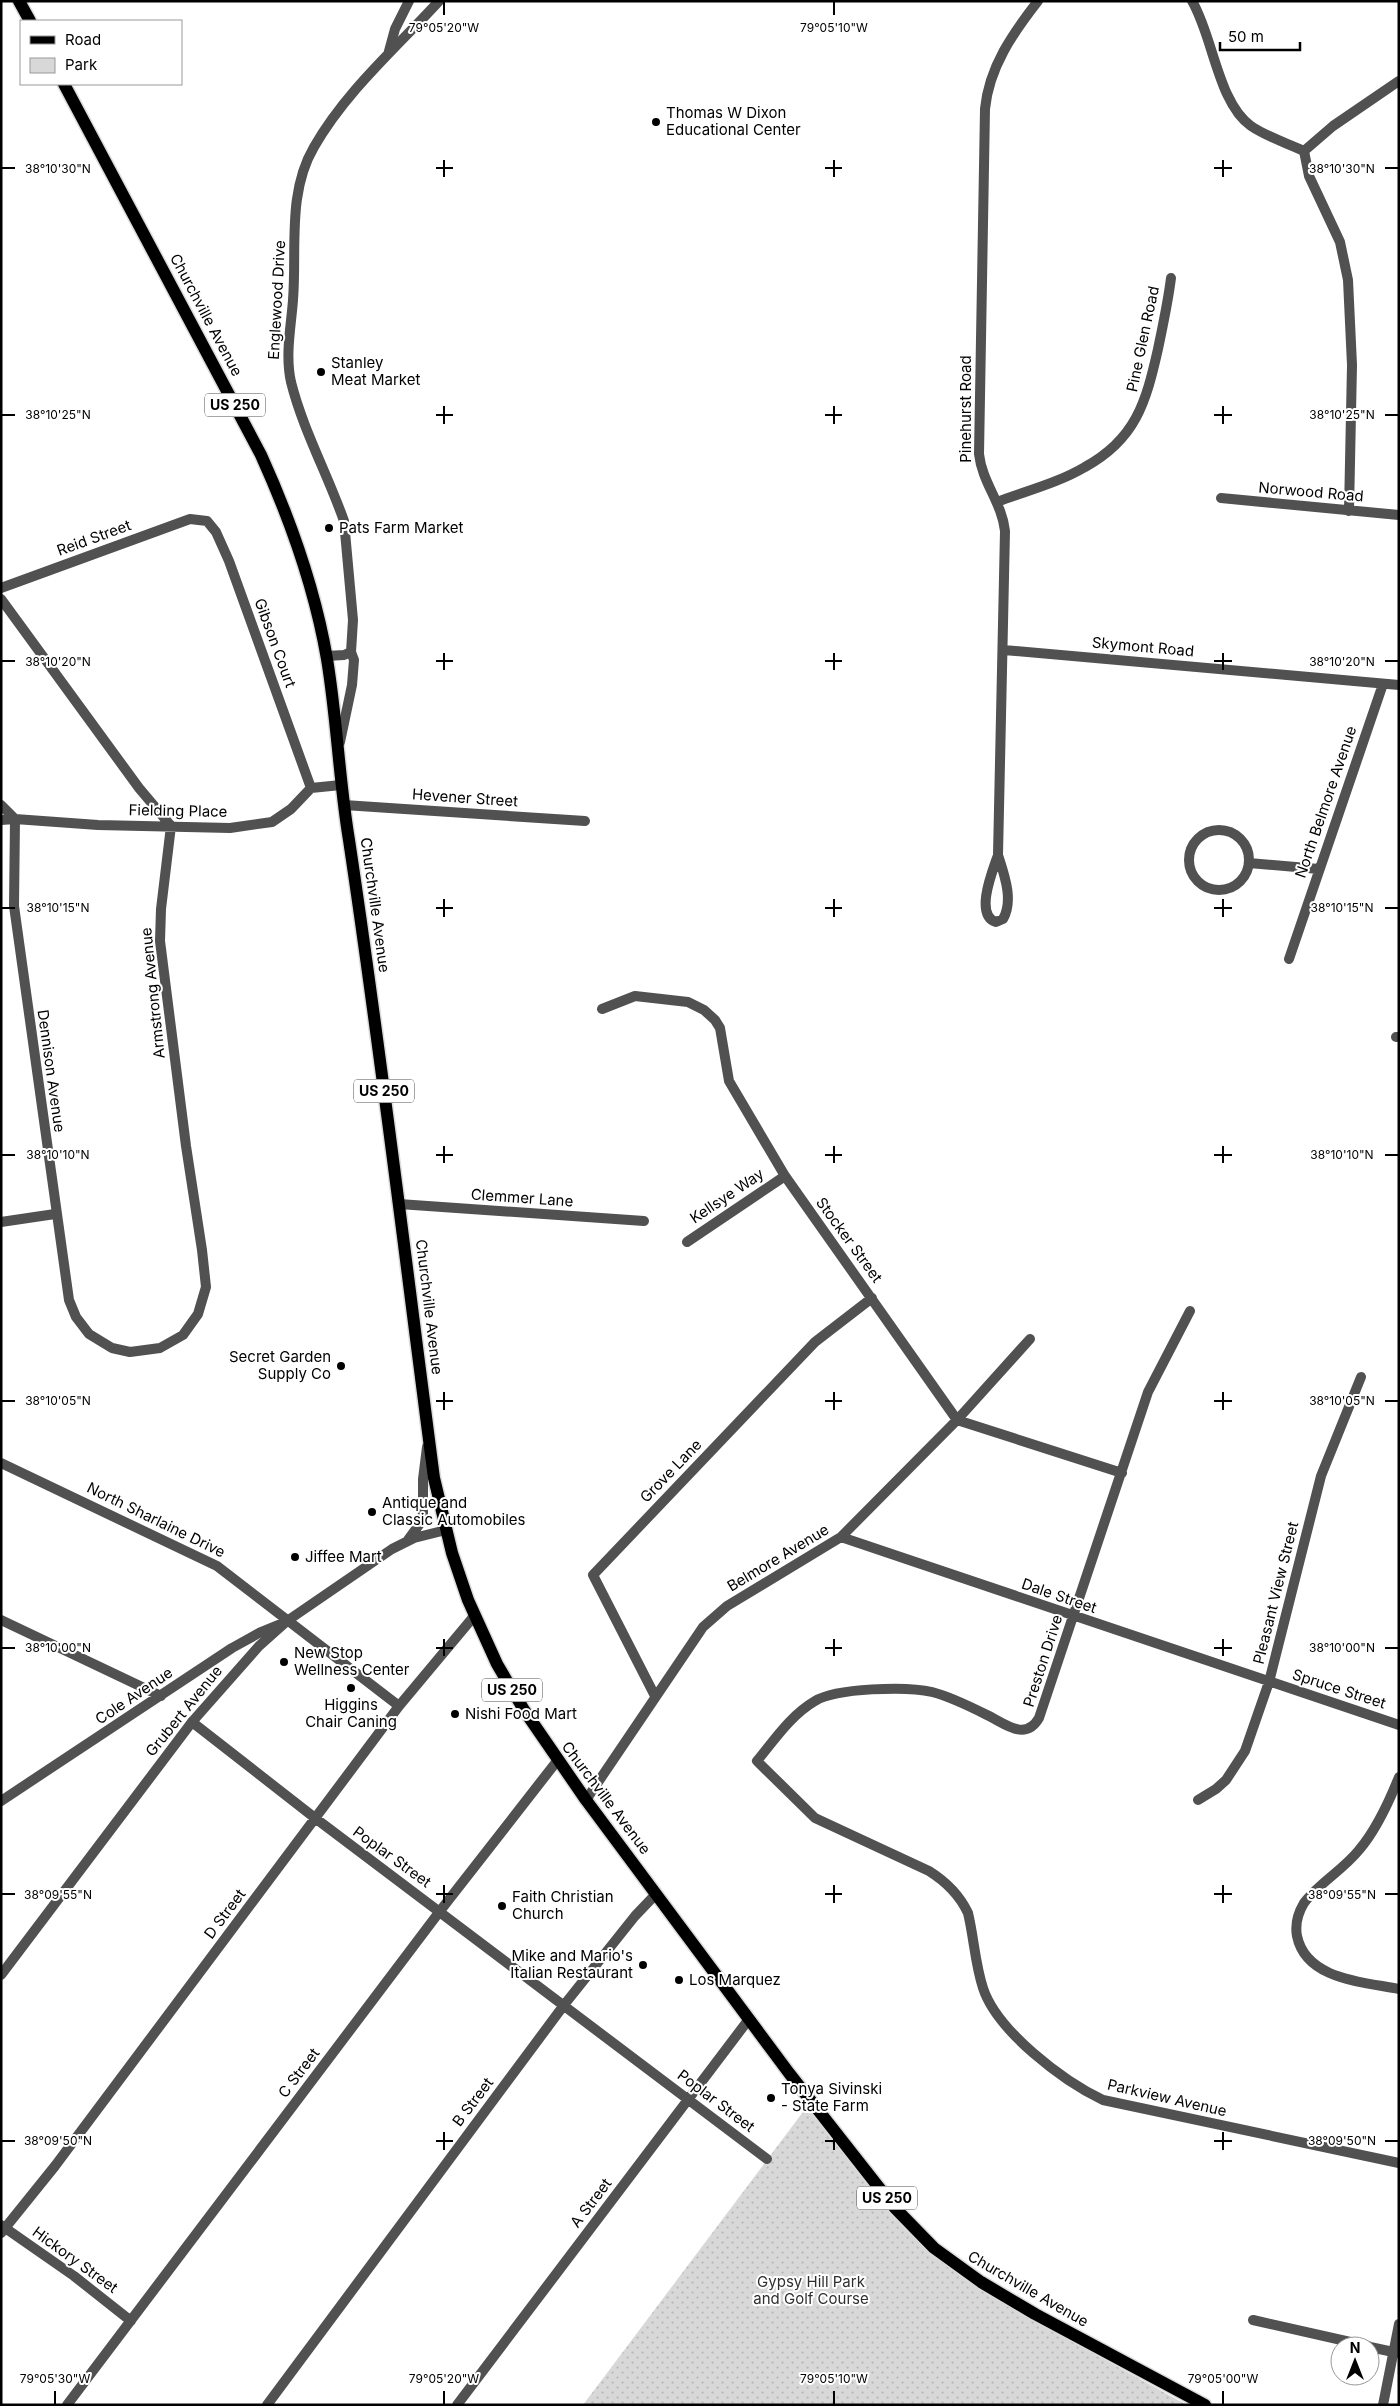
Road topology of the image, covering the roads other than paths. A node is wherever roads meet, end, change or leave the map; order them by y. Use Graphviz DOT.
graph roads {
  1 [pos="19,1"];
  2 [pos="408,1"];
  3 [pos="439,1"];
  4 [pos="1038,1"];
  5 [pos="1192,1"];
  6 [pos="29,20"];
  7 [pos="389,51"];
  8 [pos="1399,81"];
  9 [pos="65,85"];
  10 [pos="1304,151"];
  11 [pos="1171,278"];
  12 [pos="1221,498"];
  13 [pos="997,502"];
  14 [pos="1349,510"];
  15 [pos="1399,515"];
  16 [pos="197,518"];
  17 [pos="1,588"];
  18 [pos="1,599"];
  19 [pos="1004,650"];
  20 [pos="352,652"];
  21 [pos="326,656"];
  22 [pos="1383,684"];
  23 [pos="1399,685"];
  24 [pos="338,751"];
  25 [pos="341,785"];
  26 [pos="311,788"];
  27 [pos="1,805"];
  28 [pos="344,805"];
  29 [pos="15,819"];
  30 [pos="1,820"];
  31 [pos="585,820"];
  32 [pos="171,826"];
  33 [pos="998,855"];
  34 [pos="1249,863"];
  35 [pos="1319,869"];
  36 [pos="1289,959"];
  37 [pos="602,1009"];
  38 [pos="784,1176"];
  39 [pos="399,1204"];
  40 [pos="56,1214"];
  41 [pos="644,1221"];
  42 [pos="1,1222"];
  43 [pos="687,1242"];
  44 [pos="872,1298"];
  45 [pos="1190,1311"];
  46 [pos="1030,1339"];
  47 [pos="150,1351"];
  48 [pos="1360,1377"];
  49 [pos="957,1420"];
  50 [pos="428,1432"];
  51 [pos="1,1463"];
  52 [pos="1122,1473"];
  53 [pos="446,1530"];
  54 [pos="841,1537"];
  55 [pos="407,1540"];
  56 [pos="475,1615"];
  57 [pos="1073,1617"];
  58 [pos="1,1620"];
  59 [pos="287,1621"];
  60 [pos="1269,1682"];
  61 [pos="161,1696"];
  62 [pos="655,1696"];
  63 [pos="398,1706"];
  64 [pos="192,1722"];
  65 [pos="1399,1725"];
  66 [pos="758,1760"];
  67 [pos="557,1761"];
  68 [pos="1399,1777"];
  69 [pos="586,1800"];
  70 [pos="1198,1800"];
  71 [pos="1,1801"];
  72 [pos="315,1818"];
  73 [pos="656,1894"];
  74 [pos="440,1911"];
  75 [pos="1,1975"];
  76 [pos="1399,1989"];
  77 [pos="564,2005"];
  78 [pos="749,2019"];
  79 [pos="688,2099"];
  80 [pos="767,2158"];
  81 [pos="1399,2163"];
  82 [pos="3,2228"];
  83 [pos="1254,2320"];
  84 [pos="131,2321"];
  85 [pos="1399,2324"];
  86 [pos="1330,2337"];
  87 [pos="1380,2348"];
  88 [pos="1396,2352"];
  89 [pos="67,2405"];
  90 [pos="267,2405"];
  91 [pos="457,2405"];
  92 [pos="1205,2405"];
  93 [pos="1383,2405"];
  1 -- 6 [label="main road"];
  2 -- 7 [label="street, Englewood Drive"];
  3 -- 7 [label="street"];
  4 -- 13 [label="street, Pinehurst Road"];
  5 -- 10 [label="street"];
  7 -- 20 [label="street, Englewood Drive"];
  8 -- 10 [label="street"];
  9 -- 21 [label="main road, Churchville Avenue / US 250"];
  10 -- 14 [label="street"];
  11 -- 13 [label="street, Pine Glen Road"];
  12 -- 14 [label="street, Norwood Road"];
  13 -- 19 [label="street, Pinehurst Road"];
  14 -- 15 [label="street, Norwood Road"];
  16 -- 17 [label="street, Reid Street"];
  16 -- 26 [label="street, Gibson Court"];
  18 -- 32 [label="street"];
  19 -- 22 [label="street, Skymont Road"];
  19 -- 33 [label="street, Pinehurst Road"];
  20 -- 21 [label="street"];
  20 -- 24 [label="street, Englewood Drive"];
  21 -- 24 [label="main road, Churchville Avenue / US 250"];
  22 -- 23 [label="street, Skymont Road"];
  22 -- 35 [label="street, North Belmore Avenue"];
  24 -- 25 [label="main road, Churchville Avenue / US 250"];
  25 -- 26 [label="street"];
  25 -- 28 [label="main road, Churchville Avenue / US 250"];
  26 -- 32 [label="street, Fielding Place"];
  27 -- 29 [label="street"];
  28 -- 31 [label="street, Hevener Street"];
  28 -- 39 [label="main road, Churchville Avenue / US 250"];
  29 -- 30 [label="street, Fielding Place"];
  29 -- 32 [label="street, Fielding Place"];
  29 -- 40 [label="street, Dennison Avenue"];
  32 -- 47 [label="street, Armstrong Avenue"];
  33 -- 33 [label="street, Pinehurst Road"];
  34 -- 34 [label="street"];
  34 -- 35 [label="street"];
  35 -- 36 [label="street, North Belmore Avenue"];
  37 -- 38 [label="street, Stocker Street"];
  38 -- 43 [label="street, Kellsye Way"];
  38 -- 44 [label="street, Stocker Street"];
  39 -- 41 [label="street, Clemmer Lane"];
  39 -- 50 [label="main road, Churchville Avenue / US 250"];
  40 -- 42 [label="street"];
  40 -- 47 [label="street, Dennison Avenue"];
  44 -- 49 [label="street, Stocker Street"];
  44 -- 62 [label="street, Grove Lane"];
  45 -- 52 [label="street, Preston Drive"];
  46 -- 49 [label="street, Belmore Avenue"];
  48 -- 60 [label="street, Pleasant View Street"];
  49 -- 52 [label="street"];
  49 -- 54 [label="street, Belmore Avenue"];
  50 -- 53 [label="main road, Churchville Avenue / US 250"];
  50 -- 55 [label="street"];
  51 -- 59 [label="street, North Sharlaine Drive"];
  52 -- 57 [label="street, Preston Drive"];
  53 -- 55 [label="street, Grubert Avenue"];
  53 -- 56 [label="main road, Churchville Avenue / US 250"];
  54 -- 57 [label="street, Dale Street"];
  54 -- 62 [label="street, Belmore Avenue"];
  55 -- 59 [label="street, Grubert Avenue"];
  56 -- 63 [label="street, D Street"];
  56 -- 67 [label="main road, Churchville Avenue / US 250"];
  57 -- 60 [label="street, Dale Street"];
  57 -- 66 [label="street, Preston Drive"];
  58 -- 61 [label="street"];
  59 -- 61 [label="street, Cole Avenue"];
  59 -- 63 [label="street, North Sharlaine Drive"];
  59 -- 64 [label="street, Grubert Avenue"];
  60 -- 65 [label="street, Spruce Street"];
  60 -- 70 [label="street, Pleasant View Street"];
  61 -- 71 [label="street, Cole Avenue"];
  62 -- 69 [label="street, Belmore Avenue"];
  63 -- 72 [label="street, D Street"];
  64 -- 72 [label="street, Poplar Street"];
  64 -- 75 [label="street, Grubert Avenue"];
  66 -- 81 [label="street, Parkview Avenue"];
  67 -- 69 [label="main road, Churchville Avenue / US 250"];
  67 -- 74 [label="street, C Street"];
  68 -- 76 [label="street"];
  69 -- 73 [label="main road, Churchville Avenue / US 250"];
  72 -- 74 [label="street, Poplar Street"];
  72 -- 82 [label="street, D Street"];
  73 -- 77 [label="street, B Street"];
  73 -- 78 [label="main road, Churchville Avenue / US 250"];
  74 -- 77 [label="street, Poplar Street"];
  74 -- 84 [label="street, C Street"];
  77 -- 79 [label="street, Poplar Street"];
  77 -- 90 [label="street, B Street"];
  78 -- 79 [label="street, A Street"];
  78 -- 92 [label="main road, Churchville Avenue / US 250"];
  79 -- 80 [label="street, Poplar Street"];
  79 -- 91 [label="street, A Street"];
  82 -- 84 [label="street, Hickory Street"];
  83 -- 86 [label="street"];
  84 -- 89 [label="street, C Street"];
  85 -- 88 [label="street"];
  87 -- 88 [label="street"];
  88 -- 93 [label="street"];
}
